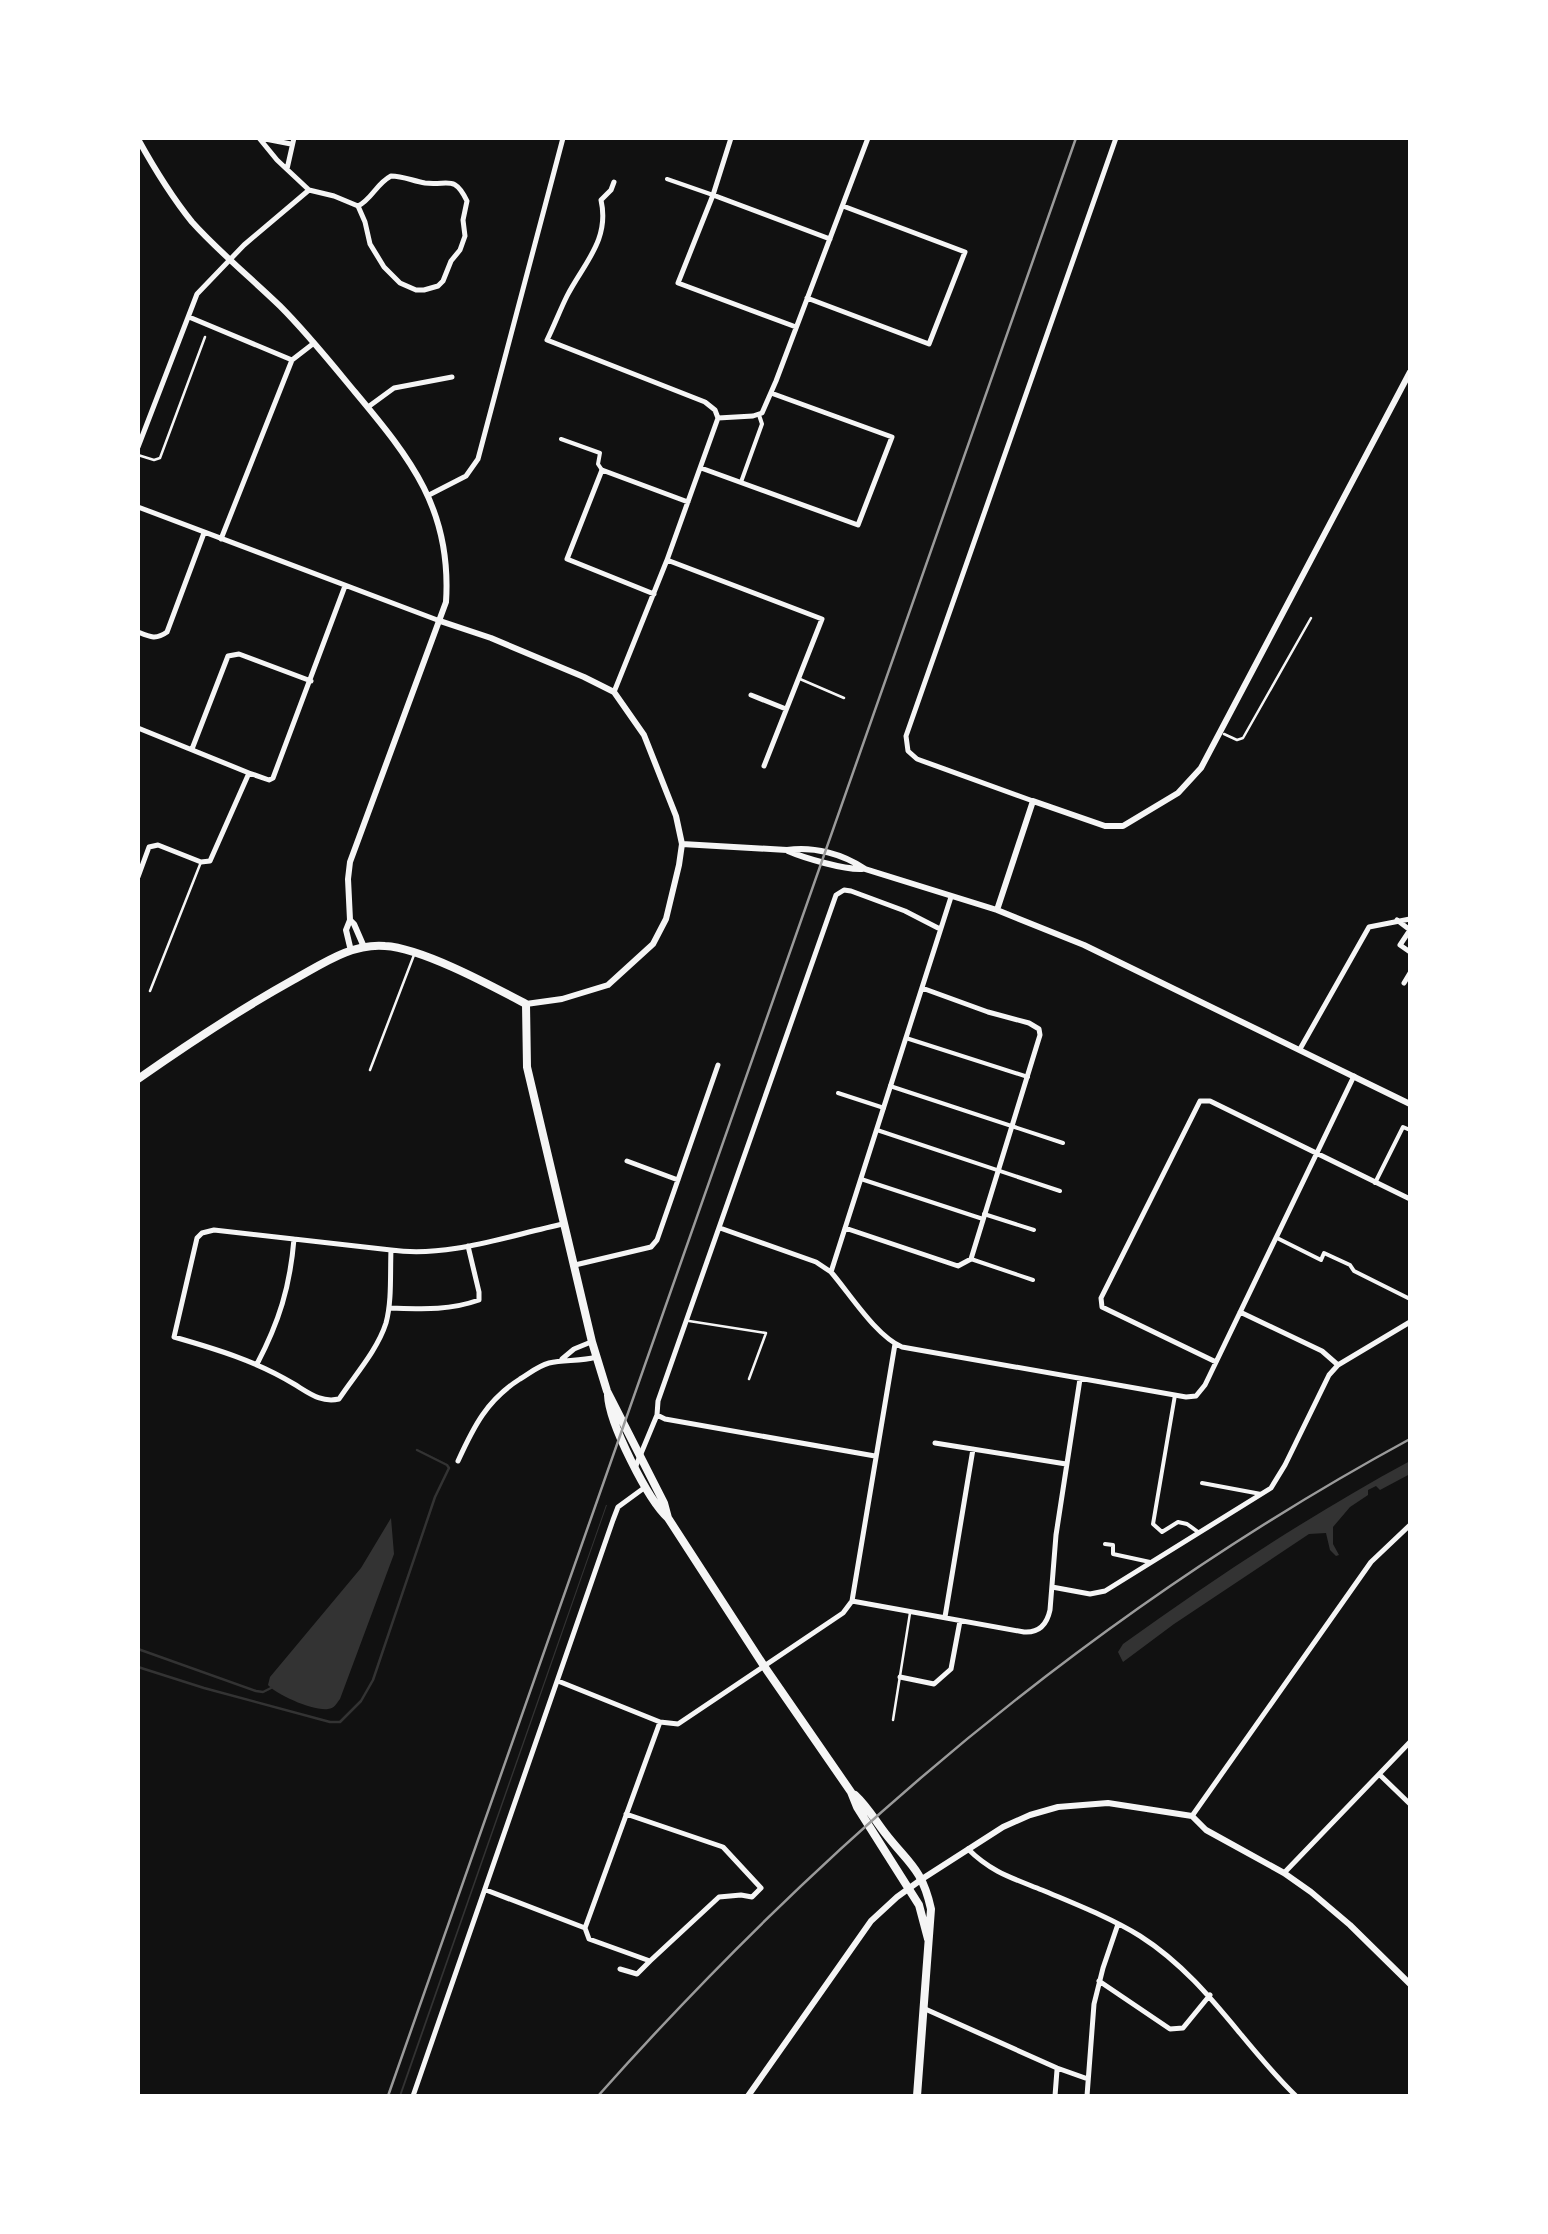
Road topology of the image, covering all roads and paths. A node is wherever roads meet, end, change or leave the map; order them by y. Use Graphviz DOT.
graph roads {
  1 [pos="260,138"];
  2 [pos="563,138"];
  3 [pos="731,138"];
  4 [pos="868,138"];
  5 [pos="1116,138"];
  6 [pos="138,140"];
  7 [pos="293,141"];
  8 [pos="287,170"];
  9 [pos="667,178"];
  10 [pos="614,182"];
  11 [pos="309,190"];
  12 [pos="713,194"];
  13 [pos="358,206"];
  14 [pos="843,206"];
  15 [pos="830,239"];
  16 [pos="230,259"];
  17 [pos="807,298"];
  18 [pos="188,317"];
  19 [pos="796,328"];
  20 [pos="205,337"];
  21 [pos="314,343"];
  22 [pos="292,360"];
  23 [pos="1410,372"];
  24 [pos="452,377"];
  25 [pos="771,393"];
  26 [pos="368,408"];
  27 [pos="759,415"];
  28 [pos="718,418"];
  29 [pos="140,435"];
  30 [pos="562,439"];
  31 [pos="138,447"];
  32 [pos="138,455"];
  33 [pos="701,468"];
  34 [pos="602,470"];
  35 [pos="741,483"];
  36 [pos="428,494"];
  37 [pos="688,502"];
  38 [pos="138,507"];
  39 [pos="204,532"];
  40 [pos="221,539"];
  41 [pos="667,560"];
  42 [pos="345,586"];
  43 [pos="654,594"];
  44 [pos="1310,618"];
  45 [pos="440,621"];
  46 [pos="138,632"];
  47 [pos="798,679"];
  48 [pos="311,681"];
  49 [pos="614,692"];
  50 [pos="751,695"];
  51 [pos="844,698"];
  52 [pos="786,709"];
  53 [pos="138,728"];
  54 [pos="1220,732"];
  55 [pos="192,750"];
  56 [pos="764,766"];
  57 [pos="249,772"];
  58 [pos="1034,802"];
  59 [pos="682,844"];
  60 [pos="201,862"];
  61 [pos="138,876"];
  62 [pos="951,897"];
  63 [pos="997,910"];
  64 [pos="1410,919"];
  65 [pos="350,920"];
  66 [pos="1397,920"];
  67 [pos="940,928"];
  68 [pos="364,948"];
  69 [pos="351,950"];
  70 [pos="1410,952"];
  71 [pos="415,954"];
  72 [pos="1410,973"];
  73 [pos="1404,983"];
  74 [pos="922,988"];
  75 [pos="150,991"];
  76 [pos="526,1004"];
  77 [pos="906,1038"];
  78 [pos="1300,1049"];
  79 [pos="718,1065"];
  80 [pos="370,1070"];
  81 [pos="1354,1076"];
  82 [pos="1028,1077"];
  83 [pos="138,1079"];
  84 [pos="890,1086"];
  85 [pos="838,1093"];
  86 [pos="1410,1104"];
  87 [pos="884,1108"];
  88 [pos="1012,1126"];
  89 [pos="876,1130"];
  90 [pos="1410,1130"];
  91 [pos="1064,1143"];
  92 [pos="1318,1155"];
  93 [pos="627,1160"];
  94 [pos="998,1170"];
  95 [pos="861,1179"];
  96 [pos="678,1180"];
  97 [pos="1375,1183"];
  98 [pos="1060,1190"];
  99 [pos="1410,1200"];
  100 [pos="984,1217"];
  101 [pos="563,1224"];
  102 [pos="720,1228"];
  103 [pos="845,1228"];
  104 [pos="1034,1230"];
  105 [pos="1277,1238"];
  106 [pos="294,1240"];
  107 [pos="468,1246"];
  108 [pos="391,1250"];
  109 [pos="971,1259"];
  110 [pos="572,1265"];
  111 [pos="832,1272"];
  112 [pos="1033,1280"];
  113 [pos="1410,1299"];
  114 [pos="389,1308"];
  115 [pos="1240,1312"];
  116 [pos="688,1321"];
  117 [pos="1410,1322"];
  118 [pos="592,1342"];
  119 [pos="895,1344"];
  120 [pos="596,1357"];
  121 [pos="560,1360"];
  122 [pos="1216,1362"];
  123 [pos="257,1364"];
  124 [pos="1338,1365"];
  125 [pos="1080,1378"];
  126 [pos="749,1379"];
  127 [pos="1175,1395"];
  128 [pos="658,1415"];
  129 [pos="935,1443"];
  130 [pos="973,1449"];
  131 [pos="874,1456"];
  132 [pos="458,1461"];
  133 [pos="638,1464"];
  134 [pos="1066,1464"];
  135 [pos="1202,1483"];
  136 [pos="649,1485"];
  137 [pos="1261,1494"];
  138 [pos="1410,1526"];
  139 [pos="1198,1532"];
  140 [pos="1105,1544"];
  141 [pos="1150,1562"];
  142 [pos="1052,1587"];
  143 [pos="852,1601"];
  144 [pos="910,1612"];
  145 [pos="944,1617"];
  146 [pos="960,1621"];
  147 [pos="764,1666"];
  148 [pos="900,1678"];
  149 [pos="558,1681"];
  150 [pos="893,1720"];
  151 [pos="660,1722"];
  152 [pos="1410,1742"];
  153 [pos="1379,1774"];
  154 [pos="851,1792"];
  155 [pos="1410,1804"];
  156 [pos="626,1814"];
  157 [pos="1192,1816"];
  158 [pos="968,1849"];
  159 [pos="1284,1873"];
  160 [pos="922,1879"];
  161 [pos="910,1888"];
  162 [pos="486,1890"];
  163 [pos="1118,1924"];
  164 [pos="585,1928"];
  165 [pos="928,1939"];
  166 [pos="650,1961"];
  167 [pos="620,1968"];
  168 [pos="1100,1981"];
  169 [pos="1410,1984"];
  170 [pos="1210,1995"];
  171 [pos="923,2008"];
  172 [pos="1058,2068"];
  173 [pos="1088,2079"];
  174 [pos="413,2096"];
  175 [pos="748,2096"];
  176 [pos="917,2096"];
  177 [pos="1055,2096"];
  178 [pos="1087,2096"];
  179 [pos="1296,2096"];
  1 -- 7 [label="street"];
  1 -- 8 [label="street"];
  2 -- 36 [label="street"];
  3 -- 12 [label="street"];
  4 -- 14 [label="street"];
  5 -- 58 [label="street"];
  6 -- 16 [label="street"];
  7 -- 8 [label="street"];
  8 -- 11 [label="street"];
  9 -- 12 [label="street"];
  10 -- 28 [label="street"];
  11 -- 13 [label="street"];
  11 -- 16 [label="street"];
  12 -- 15 [label="street"];
  12 -- 19 [label="street"];
  13 -- 13 [label="street"];
  14 -- 15 [label="street"];
  14 -- 17 [label="street"];
  15 -- 17 [label="street"];
  16 -- 18 [label="street"];
  16 -- 21 [label="street"];
  17 -- 19 [label="street"];
  18 -- 22 [label="street"];
  18 -- 29 [label="street"];
  19 -- 25 [label="street"];
  20 -- 32 [label="lane"];
  21 -- 22 [label="street"];
  21 -- 26 [label="street"];
  22 -- 40 [label="street"];
  23 -- 54 [label="street"];
  24 -- 26 [label="street"];
  25 -- 27 [label="street"];
  25 -- 35 [label="street"];
  26 -- 36 [label="street"];
  27 -- 28 [label="street"];
  27 -- 35 [label="street"];
  28 -- 33 [label="street"];
  29 -- 31 [label="street"];
  30 -- 34 [label="street"];
  33 -- 35 [label="street"];
  33 -- 37 [label="street"];
  34 -- 37 [label="street"];
  34 -- 43 [label="street"];
  36 -- 45 [label="street"];
  37 -- 41 [label="street"];
  38 -- 39 [label="street"];
  39 -- 40 [label="street"];
  39 -- 46 [label="street"];
  40 -- 42 [label="street"];
  41 -- 43 [label="street"];
  41 -- 47 [label="street"];
  42 -- 45 [label="street"];
  42 -- 48 [label="street"];
  43 -- 49 [label="street"];
  44 -- 54 [label="lane"];
  45 -- 49 [label="street"];
  45 -- 65 [label="street"];
  47 -- 51 [label="lane"];
  47 -- 52 [label="street"];
  48 -- 55 [label="street"];
  48 -- 57 [label="street"];
  49 -- 59 [label="street"];
  50 -- 52 [label="street"];
  52 -- 56 [label="street"];
  53 -- 55 [label="street"];
  54 -- 58 [label="street"];
  55 -- 57 [label="street"];
  57 -- 60 [label="street"];
  58 -- 63 [label="street"];
  59 -- 62 [label="street"];
  59 -- 76 [label="street"];
  60 -- 61 [label="street"];
  60 -- 75 [label="lane"];
  62 -- 63 [label="street"];
  62 -- 67 [label="street"];
  63 -- 78 [label="street"];
  64 -- 66 [label="street"];
  65 -- 68 [label="street"];
  65 -- 69 [label="street"];
  66 -- 70 [label="street"];
  66 -- 78 [label="street"];
  67 -- 74 [label="street"];
  67 -- 102 [label="street"];
  68 -- 69 [label="main road"];
  68 -- 71 [label="main road"];
  69 -- 83 [label="main road"];
  71 -- 76 [label="main road"];
  71 -- 80 [label="lane"];
  72 -- 73 [label="street"];
  74 -- 77 [label="street"];
  74 -- 82 [label="street"];
  76 -- 101 [label="main road"];
  77 -- 82 [label="street"];
  77 -- 84 [label="street"];
  78 -- 81 [label="street"];
  79 -- 96 [label="street"];
  81 -- 86 [label="street"];
  81 -- 92 [label="street"];
  82 -- 88 [label="street"];
  84 -- 87 [label="street"];
  84 -- 88 [label="street"];
  85 -- 87 [label="street"];
  87 -- 89 [label="street"];
  88 -- 91 [label="street"];
  88 -- 94 [label="street"];
  89 -- 94 [label="street"];
  89 -- 95 [label="street"];
  90 -- 97 [label="street"];
  92 -- 97 [label="street"];
  92 -- 105 [label="street"];
  92 -- 122 [label="street"];
  93 -- 96 [label="street"];
  94 -- 98 [label="street"];
  94 -- 100 [label="street"];
  95 -- 100 [label="street"];
  95 -- 103 [label="street"];
  96 -- 110 [label="street"];
  97 -- 99 [label="street"];
  100 -- 104 [label="street"];
  100 -- 109 [label="street"];
  101 -- 107 [label="street"];
  101 -- 110 [label="main road"];
  102 -- 111 [label="street"];
  102 -- 116 [label="street"];
  103 -- 109 [label="street"];
  103 -- 111 [label="street"];
  105 -- 113 [label="street"];
  105 -- 115 [label="street"];
  106 -- 108 [label="street"];
  106 -- 123 [label="street"];
  106 -- 123 [label="street"];
  107 -- 108 [label="street"];
  107 -- 114 [label="street"];
  108 -- 114 [label="street"];
  109 -- 112 [label="street"];
  110 -- 118 [label="main road"];
  111 -- 119 [label="street"];
  114 -- 123 [label="street"];
  115 -- 122 [label="street"];
  115 -- 124 [label="street"];
  116 -- 126 [label="lane"];
  116 -- 128 [label="street"];
  117 -- 124 [label="street"];
  118 -- 120 [label="main road"];
  118 -- 121 [label="street"];
  119 -- 125 [label="street"];
  119 -- 131 [label="street"];
  120 -- 121 [label="street"];
  120 -- 133 [label="main road"];
  121 -- 132 [label="street"];
  122 -- 127 [label="street"];
  124 -- 137 [label="street"];
  125 -- 127 [label="street"];
  125 -- 134 [label="street"];
  127 -- 139 [label="street"];
  128 -- 131 [label="street"];
  128 -- 133 [label="street"];
  129 -- 130 [label="street"];
  130 -- 134 [label="street"];
  130 -- 145 [label="street"];
  131 -- 143 [label="street"];
  133 -- 136 [label="main road"];
  134 -- 142 [label="street"];
  135 -- 137 [label="street"];
  136 -- 147 [label="main road"];
  136 -- 149 [label="street"];
  137 -- 139 [label="street"];
  138 -- 157 [label="street"];
  139 -- 141 [label="street"];
  140 -- 141 [label="street"];
  141 -- 142 [label="street"];
  142 -- 146 [label="street"];
  143 -- 144 [label="street"];
  143 -- 147 [label="street"];
  144 -- 145 [label="street"];
  144 -- 148 [label="lane"];
  145 -- 146 [label="street"];
  146 -- 148 [label="street"];
  147 -- 151 [label="street"];
  147 -- 154 [label="main road"];
  148 -- 150 [label="lane"];
  149 -- 151 [label="street"];
  149 -- 162 [label="street"];
  151 -- 156 [label="street"];
  152 -- 153 [label="street"];
  153 -- 155 [label="street"];
  153 -- 159 [label="street"];
  154 -- 160 [label="main road"];
  154 -- 161 [label="main road"];
  156 -- 164 [label="street"];
  156 -- 166 [label="street"];
  157 -- 158 [label="street"];
  157 -- 159 [label="street"];
  158 -- 160 [label="street"];
  158 -- 163 [label="street"];
  159 -- 169 [label="street"];
  160 -- 161 [label="street"];
  160 -- 165 [label="main road"];
  161 -- 165 [label="main road"];
  161 -- 175 [label="street"];
  162 -- 164 [label="street"];
  162 -- 174 [label="street"];
  163 -- 168 [label="street"];
  163 -- 170 [label="street"];
  164 -- 166 [label="street"];
  165 -- 171 [label="main road"];
  166 -- 167 [label="street"];
  168 -- 170 [label="street"];
  168 -- 173 [label="street"];
  170 -- 179 [label="street"];
  171 -- 172 [label="street"];
  171 -- 176 [label="main road"];
  172 -- 173 [label="street"];
  172 -- 177 [label="street"];
  173 -- 178 [label="street"];
}
